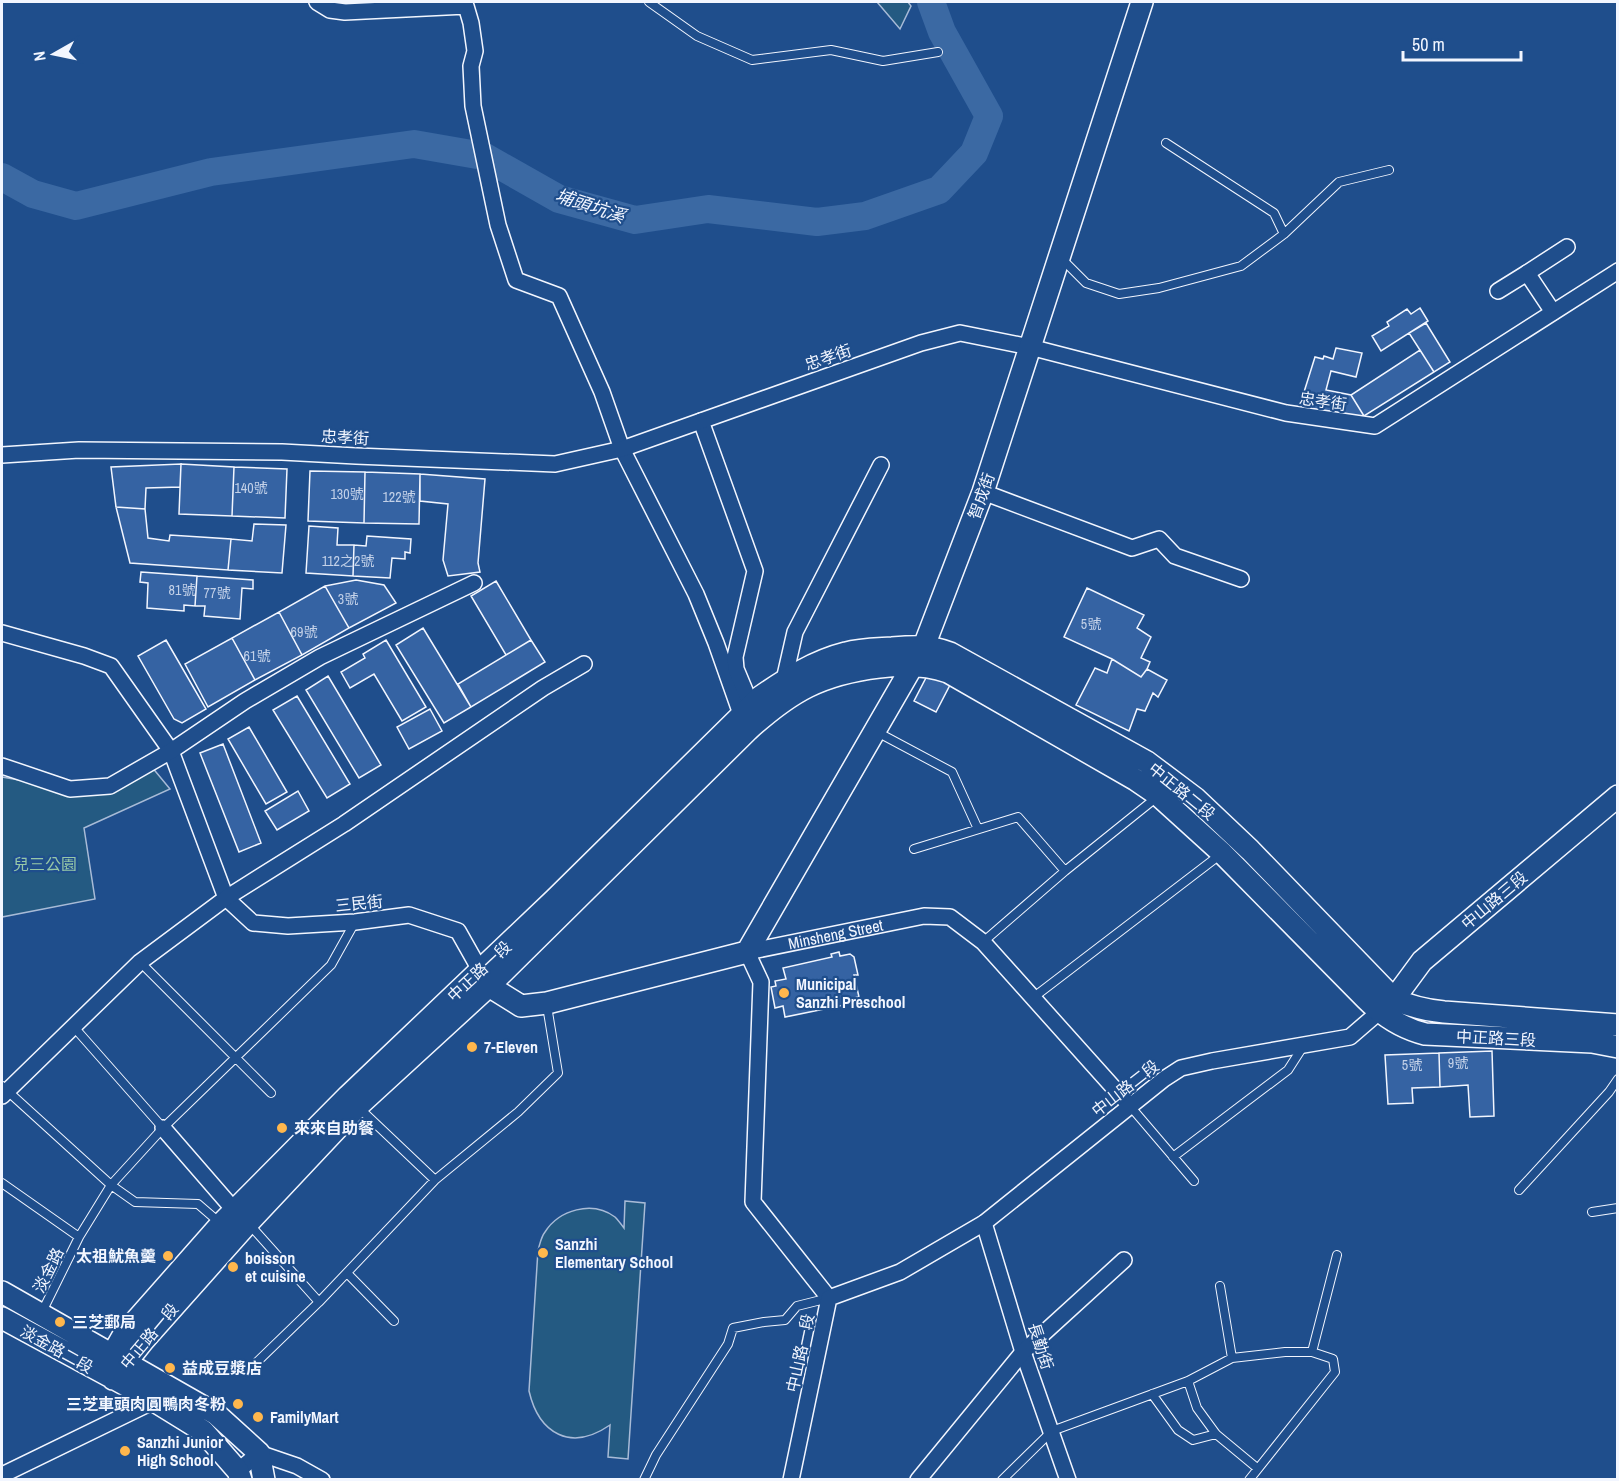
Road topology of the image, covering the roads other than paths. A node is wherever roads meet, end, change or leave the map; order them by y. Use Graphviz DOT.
graph roads {
  1 [pos="317,2"];
  2 [pos="649,2"];
  3 [pos="1145,3"];
  4 [pos="466,4"];
  5 [pos="938,52"];
  6 [pos="1166,142"];
  7 [pos="1389,170"];
  8 [pos="1284,234"];
  9 [pos="1567,247"];
  10 [pos="1060,257"];
  11 [pos="1617,271"];
  12 [pos="1527,273"];
  13 [pos="1498,291"];
  14 [pos="1552,312"];
  15 [pos="1030,347"];
  16 [pos="701,421"];
  17 [pos="622,449"];
  18 [pos="2,455"];
  19 [pos="881,465"];
  20 [pos="984,492"];
  21 [pos="1241,579"];
  22 [pos="474,583"];
  23 [pos="2,633"];
  24 [pos="924,646"];
  25 [pos="584,664"];
  26 [pos="914,666"];
  27 [pos="787,688"];
  28 [pos="746,709"];
  29 [pos="875,731"];
  30 [pos="171,751"];
  31 [pos="2,766"];
  32 [pos="1166,789"];
  33 [pos="1617,796"];
  34 [pos="978,829"];
  35 [pos="914,849"];
  36 [pos="1222,853"];
  37 [pos="1065,871"];
  38 [pos="226,898"];
  39 [pos="355,922"];
  40 [pos="983,942"];
  41 [pos="747,952"];
  42 [pos="140,962"];
  43 [pos="485,978"];
  44 [pos="1034,997"];
  45 [pos="547,1003"];
  46 [pos="1387,1005"];
  47 [pos="1617,1025"];
  48 [pos="73,1026"];
  49 [pos="1305,1044"];
  50 [pos="1617,1047"];
  51 [pos="236,1057"];
  52 [pos="1617,1079"];
  53 [pos="3,1090"];
  54 [pos="271,1093"];
  55 [pos="358,1106"];
  56 [pos="1130,1106"];
  57 [pos="163,1128"];
  58 [pos="1173,1157"];
  59 [pos="435,1180"];
  60 [pos="1194,1181"];
  61 [pos="2,1183"];
  62 [pos="111,1185"];
  63 [pos="1519,1190"];
  64 [pos="1617,1208"];
  65 [pos="1592,1212"];
  66 [pos="235,1219"];
  67 [pos="984,1223"];
  68 [pos="79,1237"];
  69 [pos="1337,1255"];
  70 [pos="1124,1260"];
  71 [pos="347,1272"];
  72 [pos="1220,1286"];
  73 [pos="2,1292"];
  74 [pos="829,1298"];
  75 [pos="319,1302"];
  76 [pos="40,1315"];
  77 [pos="2,1318"];
  78 [pos="394,1321"];
  79 [pos="1312,1352"];
  80 [pos="1023,1353"];
  81 [pos="1232,1358"];
  82 [pos="120,1359"];
  83 [pos="256,1363"];
  84 [pos="113,1379"];
  85 [pos="1188,1381"];
  86 [pos="153,1389"];
  87 [pos="1152,1394"];
  88 [pos="1052,1431"];
  89 [pos="1216,1434"];
  90 [pos="259,1453"];
  91 [pos="1257,1468"];
  92 [pos="2,1475"];
  93 [pos="239,1475"];
  94 [pos="264,1479"];
  95 [pos="322,1479"];
  96 [pos="644,1479"];
  97 [pos="791,1479"];
  98 [pos="918,1479"];
  99 [pos="1002,1479"];
  100 [pos="1068,1479"];
  101 [pos="1249,1479"];
  1 -- 4 [label="street"];
  2 -- 5 [label="lane"];
  3 -- 10 [label="main road, 智成街"];
  4 -- 17 [label="street"];
  6 -- 8 [label="lane"];
  7 -- 8 [label="lane"];
  8 -- 10 [label="lane"];
  9 -- 12 [label="street"];
  10 -- 15 [label="main road, 智成街"];
  11 -- 14 [label="street, 忠孝街"];
  12 -- 13 [label="street"];
  12 -- 14 [label="street"];
  14 -- 15 [label="street, 忠孝街"];
  15 -- 16 [label="street, 忠孝街"];
  15 -- 20 [label="main road, 智成街"];
  16 -- 17 [label="street, 忠孝街"];
  16 -- 28 [label="street"];
  17 -- 18 [label="street, 忠孝街"];
  17 -- 28 [label="street"];
  19 -- 27 [label="street"];
  20 -- 21 [label="street"];
  20 -- 24 [label="main road, 智成街"];
  22 -- 30 [label="street"];
  23 -- 30 [label="street"];
  24 -- 26 [label="main road, 智成街"];
  24 -- 27 [label="main road, 中正路一段"];
  24 -- 32 [label="main road, 中正路二段"];
  25 -- 38 [label="street"];
  26 -- 27 [label="main road, 中正路一段"];
  26 -- 29 [label="main road, 智成街"];
  26 -- 32 [label="main road, 中正路二段"];
  27 -- 28 [label="main road, 中正路一段"];
  27 -- 43 [label="main road, 中正路一段"];
  28 -- 43 [label="main road, 中正路一段"];
  29 -- 34 [label="lane"];
  29 -- 41 [label="main road, 智成街"];
  30 -- 31 [label="street"];
  30 -- 38 [label="street"];
  32 -- 36 [label="main road, 中正路二段"];
  32 -- 37 [label="lane"];
  32 -- 46 [label="main road, 中正路二段"];
  33 -- 46 [label="main road, 中山路三段"];
  34 -- 35 [label="lane"];
  34 -- 37 [label="lane"];
  36 -- 44 [label="lane"];
  36 -- 46 [label="main road, 中正路二段"];
  37 -- 40 [label="lane"];
  38 -- 39 [label="street, 三民街"];
  38 -- 42 [label="street"];
  39 -- 43 [label="street, 三民街"];
  39 -- 51 [label="lane, 淡金路"];
  40 -- 41 [label="street, Minsheng Street"];
  40 -- 44 [label="street, Minsheng Street"];
  41 -- 45 [label="main road, Minsheng Street"];
  41 -- 74 [label="street"];
  42 -- 48 [label="street"];
  42 -- 51 [label="lane"];
  43 -- 45 [label="main road, Minsheng Street"];
  43 -- 55 [label="main road, 中正路一段"];
  43 -- 66 [label="main road, 中正路一段"];
  44 -- 56 [label="street, Minsheng Street"];
  45 -- 59 [label="lane"];
  46 -- 47 [label="main road, 中正路三段"];
  46 -- 49 [label="street, 中山路二段"];
  46 -- 50 [label="main road, 中正路三段"];
  48 -- 53 [label="street"];
  48 -- 57 [label="lane"];
  49 -- 56 [label="street, 中山路二段"];
  49 -- 58 [label="lane"];
  51 -- 54 [label="lane"];
  51 -- 57 [label="lane, 淡金路"];
  52 -- 63 [label="lane"];
  53 -- 62 [label="lane"];
  55 -- 59 [label="lane"];
  55 -- 66 [label="main road, 中正路一段"];
  56 -- 58 [label="lane"];
  56 -- 67 [label="street, 中山路二段"];
  57 -- 62 [label="lane, 淡金路"];
  57 -- 66 [label="street"];
  58 -- 60 [label="lane"];
  59 -- 71 [label="lane"];
  61 -- 68 [label="lane"];
  62 -- 66 [label="lane"];
  62 -- 68 [label="lane, 淡金路"];
  64 -- 65 [label="lane"];
  66 -- 75 [label="lane"];
  66 -- 82 [label="main road, 中正路一段"];
  67 -- 74 [label="street, 中山路一段"];
  67 -- 80 [label="street, 長勤街"];
  68 -- 76 [label="lane, 淡金路"];
  69 -- 79 [label="lane"];
  70 -- 80 [label="street"];
  71 -- 75 [label="lane"];
  71 -- 78 [label="lane"];
  72 -- 81 [label="lane"];
  73 -- 76 [label="main road, 淡金路二段"];
  74 -- 96 [label="lane"];
  74 -- 97 [label="street, 中山路一段"];
  75 -- 83 [label="lane"];
  76 -- 82 [label="main road, 淡金路二段"];
  77 -- 84 [label="main road, 淡金路二段"];
  79 -- 81 [label="lane"];
  79 -- 91 [label="lane"];
  80 -- 88 [label="street, 長勤街"];
  80 -- 98 [label="street"];
  81 -- 85 [label="lane"];
  82 -- 84 [label="main road, 中正路一段"];
  82 -- 86 [label="main road, 淡金路二段"];
  84 -- 86 [label="main road, 淡金路二段"];
  85 -- 87 [label="lane"];
  85 -- 89 [label="lane"];
  86 -- 90 [label="main road"];
  86 -- 92 [label="street"];
  86 -- 93 [label="main road"];
  87 -- 88 [label="lane"];
  87 -- 89 [label="lane"];
  88 -- 99 [label="lane"];
  88 -- 100 [label="street, 長勤街"];
  89 -- 91 [label="lane"];
  90 -- 93 [label="street"];
  90 -- 94 [label="main road"];
  90 -- 95 [label="street"];
  91 -- 101 [label="lane"];
}
